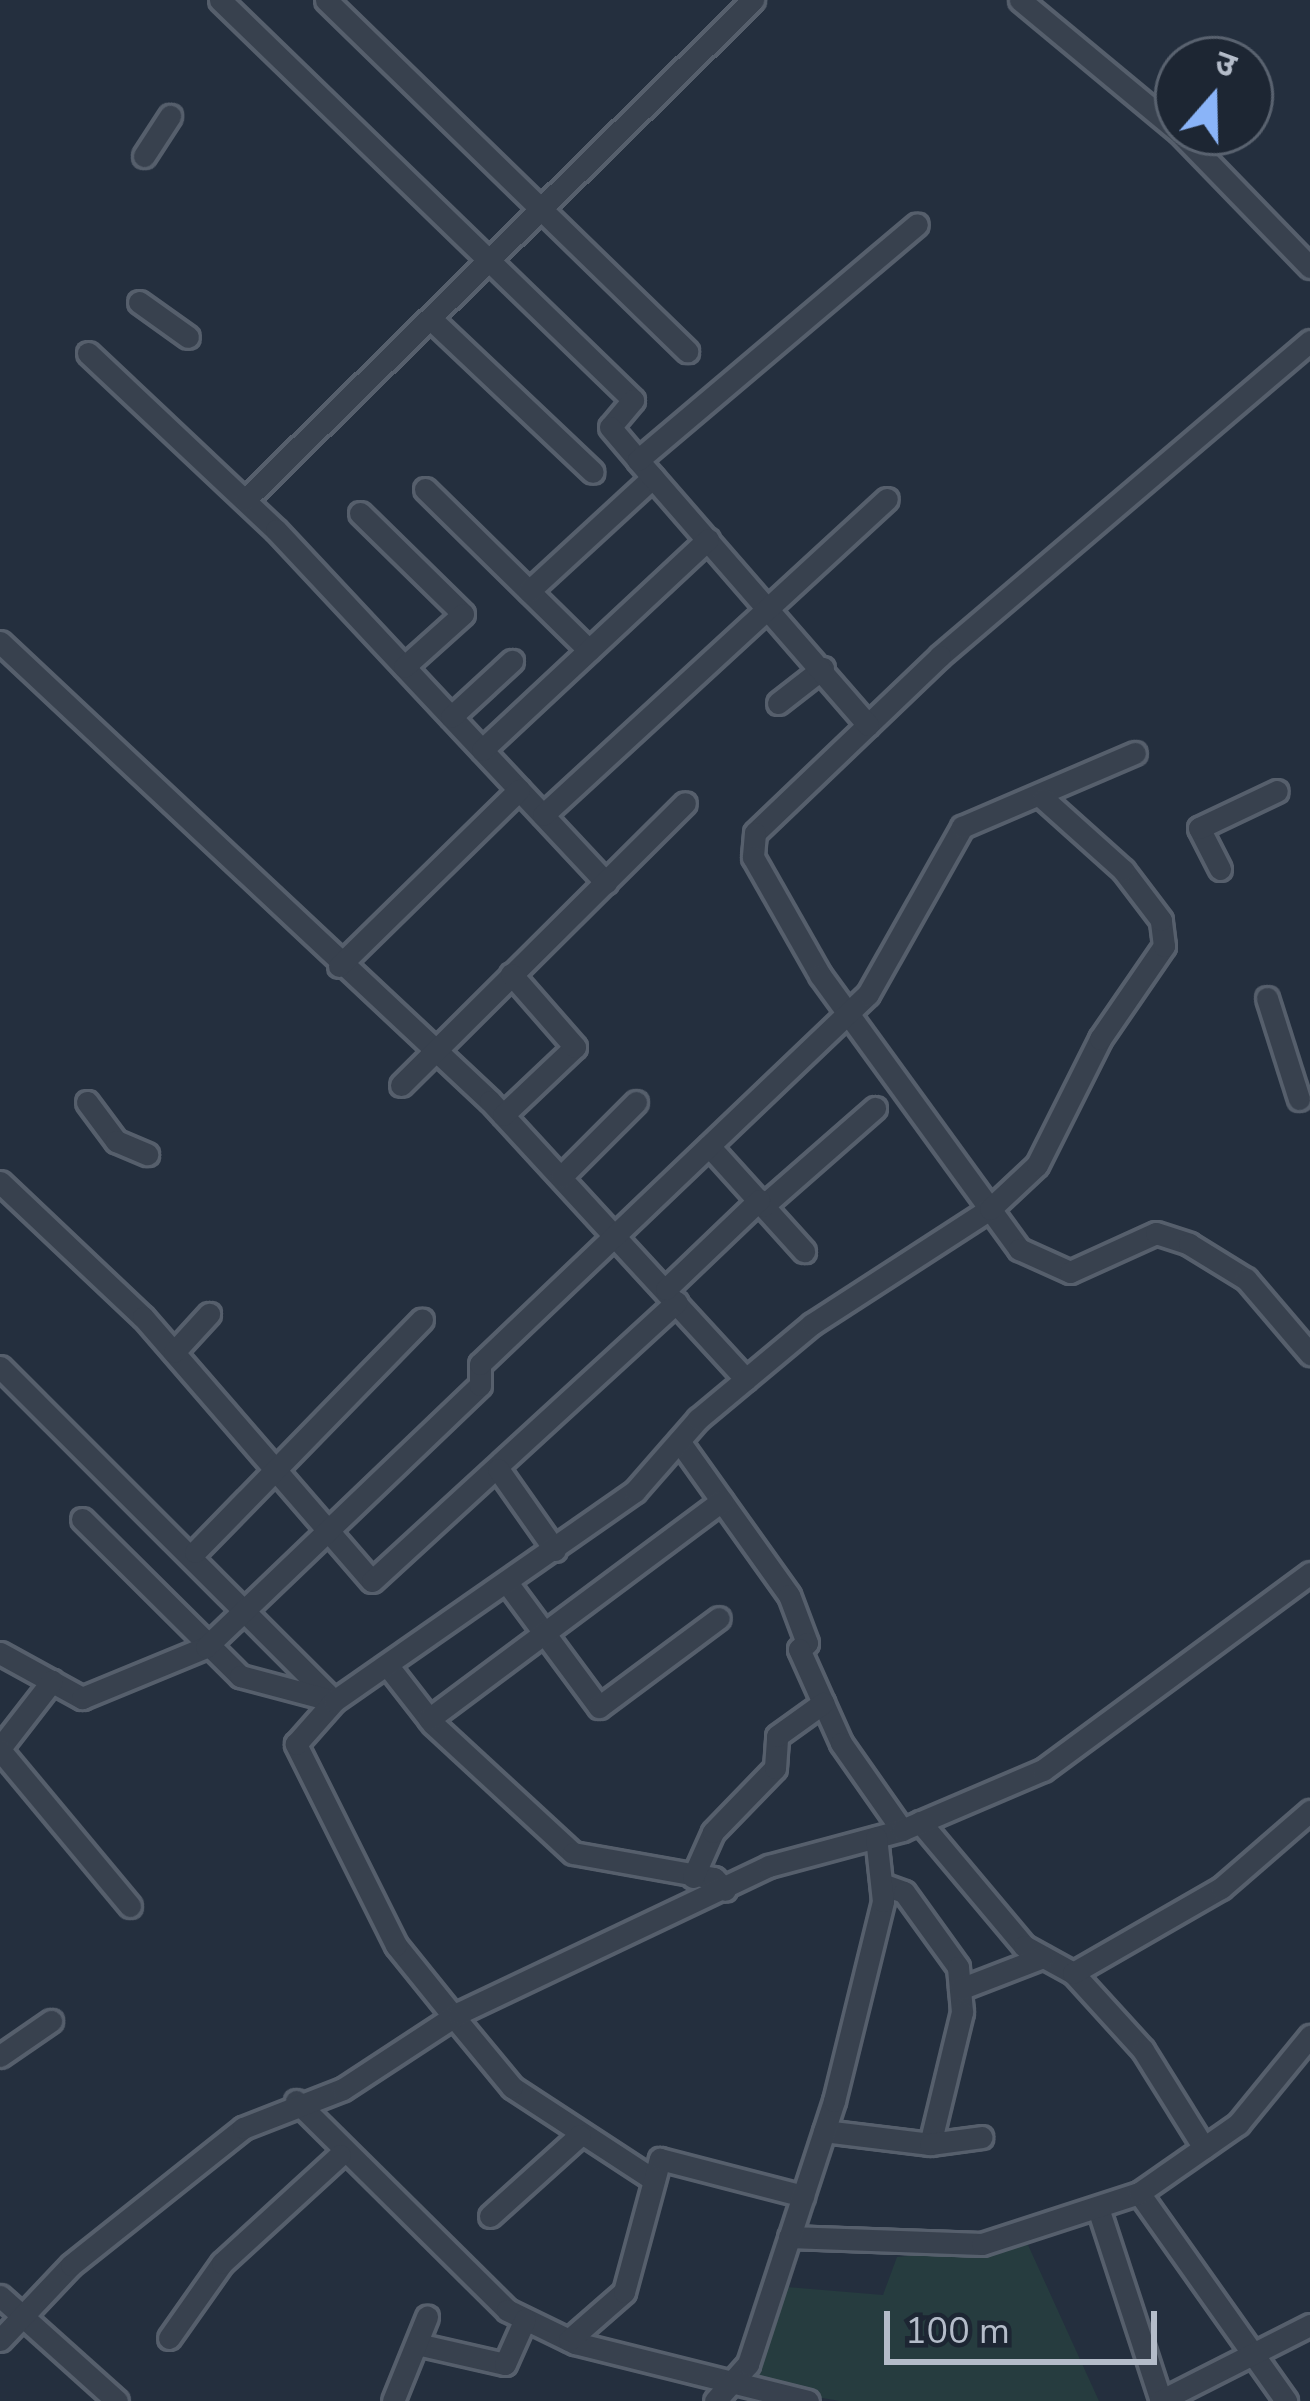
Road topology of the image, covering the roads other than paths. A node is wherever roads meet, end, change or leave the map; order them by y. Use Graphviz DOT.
graph roads {
  1 [pos="220,0"];
  2 [pos="326,0"];
  3 [pos="753,0"];
  4 [pos="1020,0"];
  5 [pos="1154,110"];
  6 [pos="170,116"];
  7 [pos="144,156"];
  8 [pos="1203,156"];
  9 [pos="544,212"];
  10 [pos="917,224"];
  11 [pos="489,265"];
  12 [pos="1310,267"];
  13 [pos="139,302"];
  14 [pos="433,320"];
  15 [pos="188,338"];
  16 [pos="1310,341"];
  17 [pos="687,351"];
  18 [pos="88,353"];
  19 [pos="645,468"];
  20 [pos="593,472"];
  21 [pos="424,489"];
  22 [pos="245,500"];
  23 [pos="887,500"];
  24 [pos="360,513"];
  25 [pos="708,538"];
  26 [pos="529,591"];
  27 [pos="768,606"];
  28 [pos="0,642"];
  29 [pos="589,650"];
  30 [pos="512,661"];
  31 [pos="404,667"];
  32 [pos="823,668"];
  33 [pos="778,703"];
  34 [pos="451,717"];
  35 [pos="868,725"];
  36 [pos="482,750"];
  37 [pos="1136,753"];
  38 [pos="519,790"];
  39 [pos="1277,791"];
  40 [pos="1044,799"];
  41 [pos="685,803"];
  42 [pos="542,815"];
  43 [pos="1220,869"];
  44 [pos="606,883"];
  45 [pos="339,966"];
  46 [pos="511,974"];
  47 [pos="1267,998"];
  48 [pos="849,1011"];
  49 [pos="432,1050"];
  50 [pos="401,1084"];
  51 [pos="1299,1100"];
  52 [pos="87,1102"];
  53 [pos="636,1102"];
  54 [pos="875,1108"];
  55 [pos="503,1115"];
  56 [pos="709,1146"];
  57 [pos="147,1154"];
  58 [pos="561,1177"];
  59 [pos="0,1182"];
  60 [pos="761,1203"];
  61 [pos="991,1209"];
  62 [pos="616,1235"];
  63 [pos="804,1251"];
  64 [pos="672,1295"];
  65 [pos="209,1314"];
  66 [pos="422,1319"];
  67 [pos="174,1352"];
  68 [pos="1310,1354"];
  69 [pos="0,1366"];
  70 [pos="746,1379"];
  71 [pos="679,1441"];
  72 [pos="275,1468"];
  73 [pos="498,1469"];
  74 [pos="722,1501"];
  75 [pos="82,1520"];
  76 [pos="332,1533"];
  77 [pos="555,1550"];
  78 [pos="195,1552"];
  79 [pos="1310,1573"];
  80 [pos="508,1584"];
  81 [pos="252,1610"];
  82 [pos="719,1618"];
  83 [pos="545,1634"];
  84 [pos="206,1647"];
  85 [pos="0,1653"];
  86 [pos="392,1670"];
  87 [pos="52,1682"];
  88 [pos="334,1701"];
  89 [pos="823,1703"];
  90 [pos="429,1719"];
  91 [pos="0,1749"];
  92 [pos="1310,1811"];
  93 [pos="911,1826"];
  94 [pos="876,1837"];
  95 [pos="693,1877"];
  96 [pos="882,1884"];
  97 [pos="725,1890"];
  98 [pos="130,1906"];
  99 [pos="1043,1957"];
  100 [pos="1072,1973"];
  101 [pos="960,1989"];
  102 [pos="454,2017"];
  103 [pos="52,2021"];
  104 [pos="1310,2036"];
  105 [pos="0,2056"];
  106 [pos="296,2101"];
  107 [pos="824,2131"];
  108 [pos="580,2135"];
  109 [pos="982,2137"];
  110 [pos="930,2144"];
  111 [pos="1204,2148"];
  112 [pos="340,2155"];
  113 [pos="654,2180"];
  114 [pos="1139,2193"];
  115 [pos="803,2196"];
  116 [pos="1098,2208"];
  117 [pos="490,2216"];
  118 [pos="789,2237"];
  119 [pos="0,2296"];
  120 [pos="23,2316"];
  121 [pos="427,2318"];
  122 [pos="525,2319"];
  123 [pos="1310,2325"];
  124 [pos="169,2338"];
  125 [pos="0,2340"];
  126 [pos="569,2340"];
  127 [pos="417,2344"];
  128 [pos="1258,2354"];
  129 [pos="1202,2391"];
  130 [pos="720,2393"];
  131 [pos="117,2401"];
  132 [pos="393,2401"];
  133 [pos="808,2401"];
  134 [pos="1160,2401"];
  135 [pos="1286,2401"];
  1 -- 11 [label="street"];
  2 -- 9 [label="street"];
  3 -- 9 [label="street"];
  4 -- 5 [label="street"];
  6 -- 7 [label="street"];
  8 -- 12 [label="street"];
  9 -- 11 [label="street"];
  9 -- 17 [label="street"];
  10 -- 19 [label="street"];
  11 -- 14 [label="street"];
  11 -- 19 [label="street"];
  13 -- 15 [label="street"];
  14 -- 20 [label="street"];
  14 -- 22 [label="street"];
  16 -- 35 [label="street"];
  18 -- 22 [label="street"];
  19 -- 25 [label="street"];
  19 -- 26 [label="street"];
  21 -- 26 [label="street"];
  22 -- 31 [label="street"];
  23 -- 27 [label="street"];
  24 -- 31 [label="street"];
  25 -- 27 [label="street"];
  25 -- 29 [label="street"];
  26 -- 29 [label="street"];
  27 -- 32 [label="street"];
  27 -- 42 [label="street"];
  28 -- 45 [label="street"];
  29 -- 36 [label="street"];
  30 -- 34 [label="street"];
  31 -- 34 [label="street"];
  32 -- 33 [label="street"];
  32 -- 35 [label="street"];
  34 -- 36 [label="street"];
  35 -- 48 [label="street"];
  36 -- 38 [label="street"];
  37 -- 40 [label="street"];
  38 -- 42 [label="street"];
  38 -- 45 [label="street"];
  39 -- 43 [label="street"];
  40 -- 48 [label="street"];
  40 -- 61 [label="street"];
  41 -- 44 [label="street"];
  42 -- 44 [label="street"];
  44 -- 46 [label="street"];
  45 -- 49 [label="street"];
  46 -- 49 [label="street"];
  46 -- 55 [label="street"];
  47 -- 51 [label="street"];
  48 -- 56 [label="street"];
  48 -- 61 [label="street"];
  49 -- 50 [label="street"];
  49 -- 55 [label="street"];
  52 -- 57 [label="street"];
  53 -- 58 [label="street"];
  54 -- 60 [label="street"];
  55 -- 58 [label="street"];
  56 -- 60 [label="street"];
  56 -- 62 [label="street"];
  58 -- 62 [label="street"];
  59 -- 67 [label="street"];
  60 -- 63 [label="street"];
  60 -- 64 [label="street"];
  61 -- 68 [label="street"];
  61 -- 70 [label="street"];
  62 -- 64 [label="street"];
  62 -- 76 [label="street"];
  64 -- 70 [label="street"];
  64 -- 73 [label="street"];
  65 -- 67 [label="street"];
  66 -- 72 [label="street"];
  67 -- 72 [label="street"];
  69 -- 78 [label="street"];
  70 -- 71 [label="street"];
  71 -- 74 [label="street"];
  71 -- 77 [label="street"];
  72 -- 76 [label="street"];
  72 -- 78 [label="street"];
  73 -- 76 [label="street"];
  73 -- 77 [label="street"];
  74 -- 83 [label="street"];
  74 -- 89 [label="street"];
  75 -- 84 [label="street"];
  76 -- 81 [label="street"];
  77 -- 80 [label="street"];
  78 -- 81 [label="street"];
  79 -- 93 [label="street"];
  80 -- 83 [label="street"];
  80 -- 86 [label="street"];
  81 -- 84 [label="street"];
  81 -- 88 [label="street"];
  82 -- 83 [label="street"];
  83 -- 90 [label="street"];
  84 -- 87 [label="street"];
  84 -- 88 [label="street"];
  85 -- 87 [label="street"];
  86 -- 88 [label="street"];
  86 -- 90 [label="street"];
  87 -- 91 [label="street"];
  88 -- 102 [label="street"];
  89 -- 93 [label="street"];
  89 -- 95 [label="street"];
  90 -- 95 [label="street"];
  91 -- 98 [label="street"];
  92 -- 100 [label="street"];
  93 -- 94 [label="street"];
  93 -- 99 [label="street"];
  94 -- 96 [label="street"];
  94 -- 97 [label="street"];
  95 -- 97 [label="street"];
  96 -- 101 [label="street"];
  96 -- 107 [label="street"];
  97 -- 102 [label="street"];
  99 -- 100 [label="street"];
  99 -- 101 [label="street"];
  100 -- 111 [label="street"];
  101 -- 110 [label="street"];
  102 -- 106 [label="street"];
  102 -- 108 [label="street"];
  103 -- 105 [label="street"];
  104 -- 111 [label="street"];
  106 -- 112 [label="street"];
  106 -- 120 [label="street"];
  107 -- 110 [label="street"];
  107 -- 115 [label="street"];
  108 -- 113 [label="street"];
  108 -- 117 [label="street"];
  109 -- 110 [label="street"];
  111 -- 114 [label="street"];
  112 -- 122 [label="street"];
  112 -- 124 [label="street"];
  113 -- 115 [label="street"];
  113 -- 126 [label="street"];
  114 -- 116 [label="street"];
  114 -- 128 [label="street"];
  115 -- 118 [label="street"];
  116 -- 118 [label="street"];
  116 -- 134 [label="street"];
  118 -- 130 [label="street"];
  119 -- 120 [label="street"];
  120 -- 125 [label="street"];
  120 -- 131 [label="street"];
  121 -- 127 [label="street"];
  122 -- 126 [label="street"];
  122 -- 127 [label="street"];
  123 -- 128 [label="street"];
  126 -- 130 [label="street"];
  127 -- 132 [label="street"];
  128 -- 129 [label="street"];
  128 -- 135 [label="street"];
  129 -- 134 [label="street"];
  130 -- 133 [label="street"];
}
